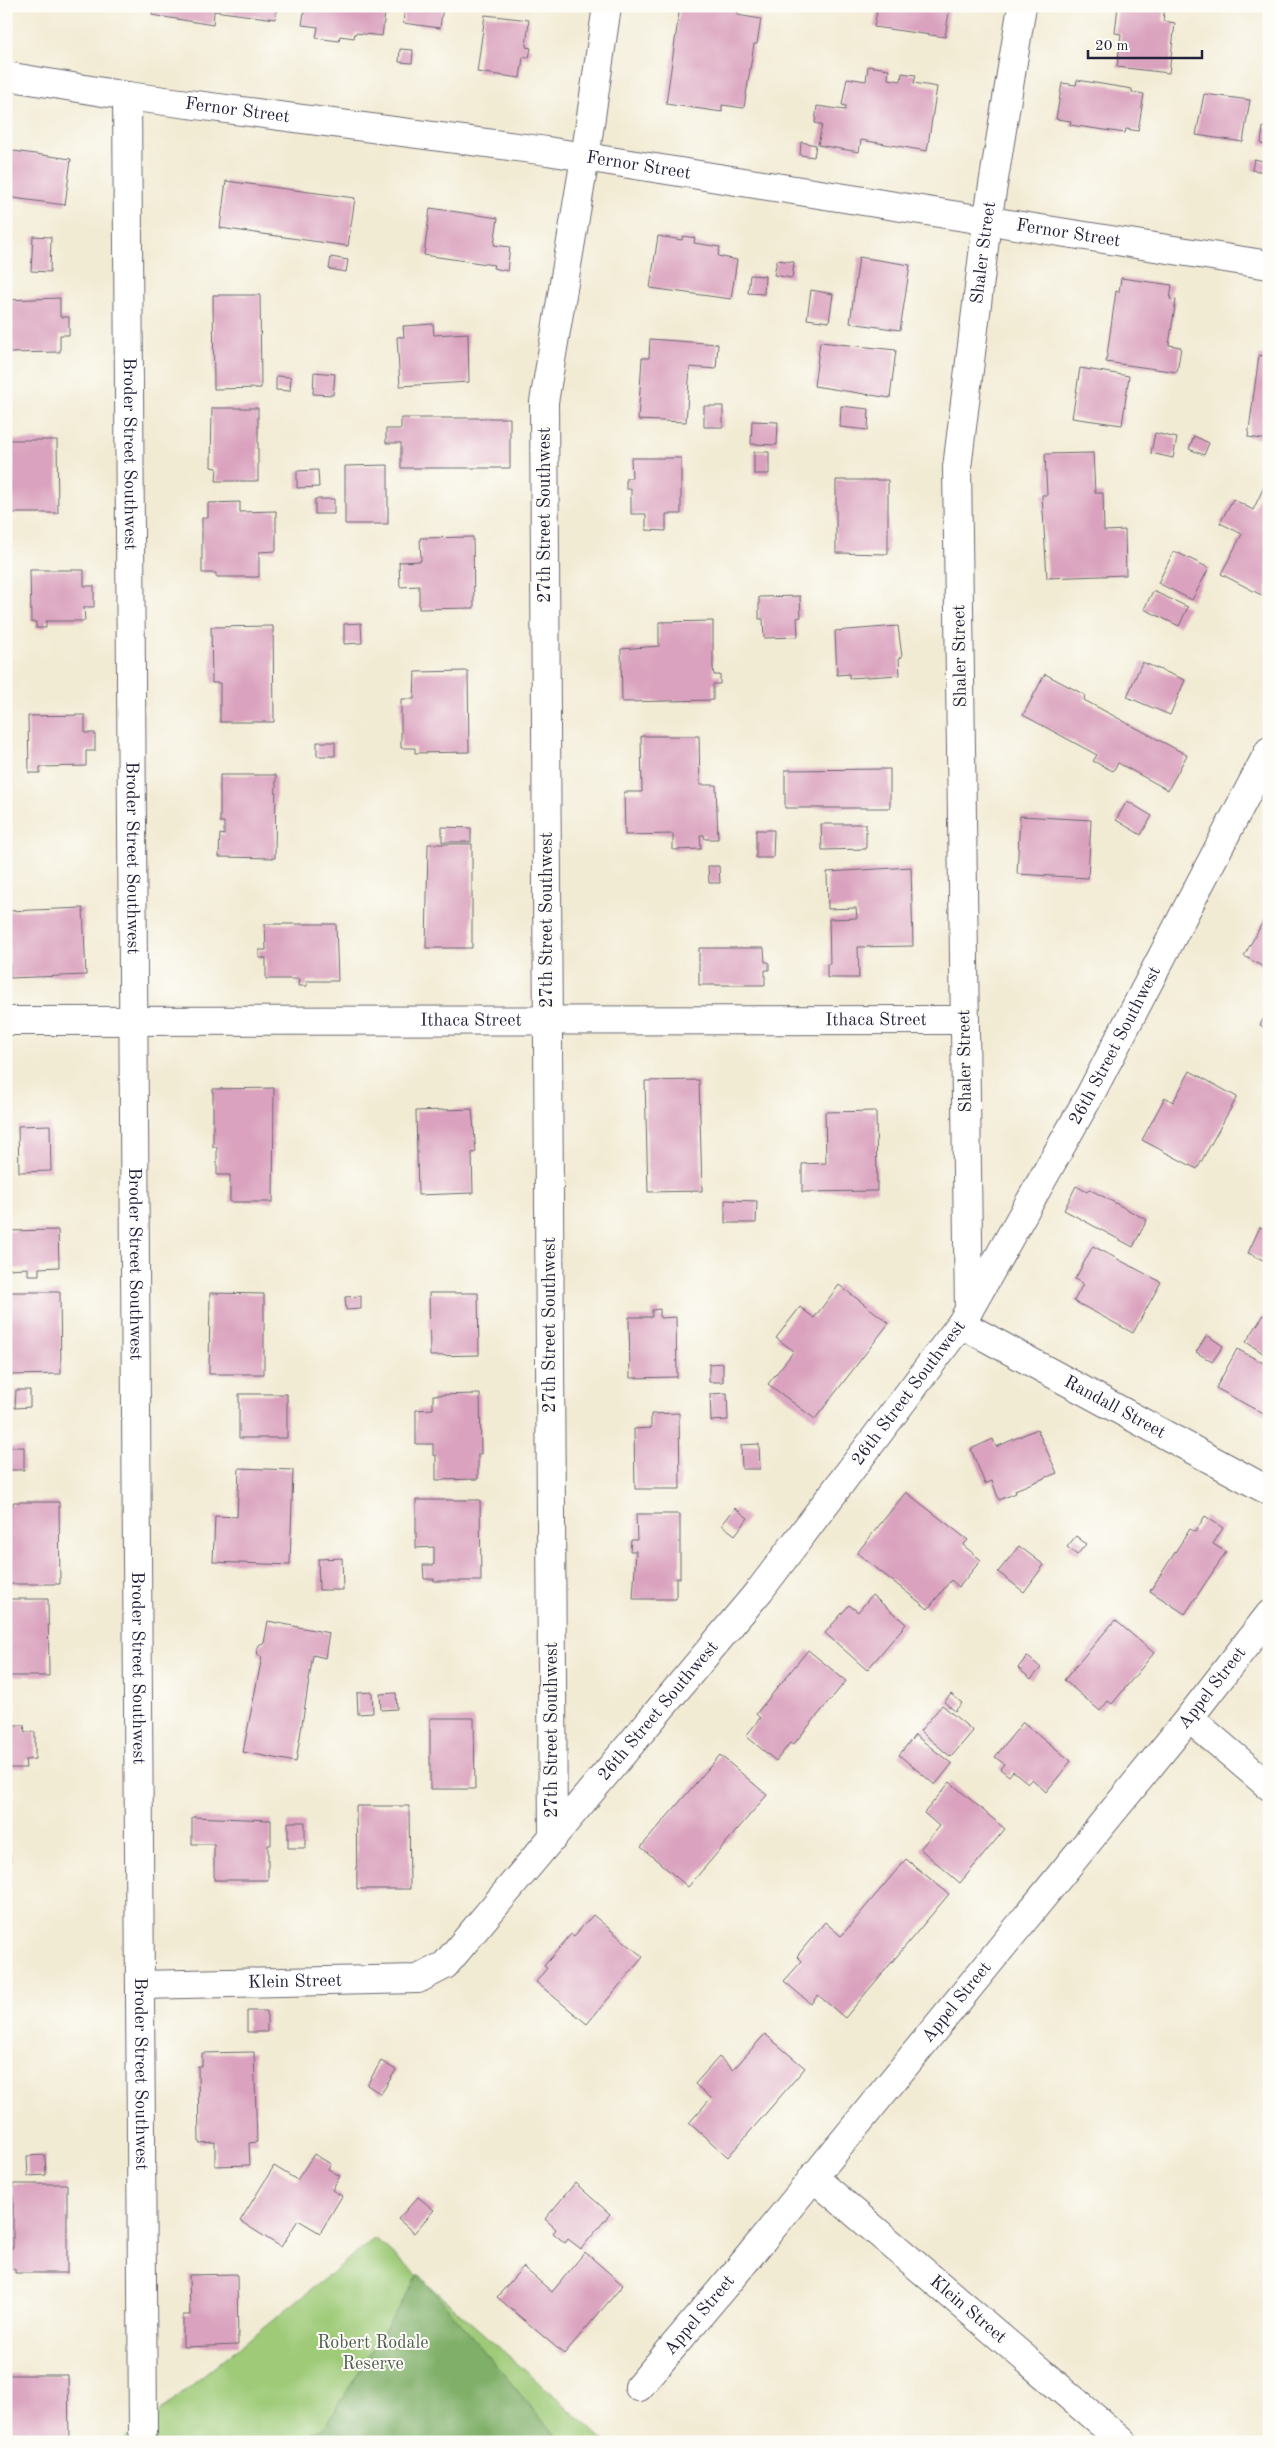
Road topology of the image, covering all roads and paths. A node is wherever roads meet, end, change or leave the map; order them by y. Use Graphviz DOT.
graph roads {
  1 [pos="607,6"];
  2 [pos="1022,6"];
  3 [pos="6,76"];
  4 [pos="127,96"];
  5 [pos="585,158"];
  6 [pos="987,222"];
  7 [pos="1269,265"];
  8 [pos="1269,751"];
  9 [pos="548,1020"];
  10 [pos="965,1020"];
  11 [pos="6,1021"];
  12 [pos="134,1021"];
  13 [pos="965,1317"];
  14 [pos="1269,1491"];
  15 [pos="1269,1615"];
  16 [pos="1189,1718"];
  17 [pos="1269,1786"];
  18 [pos="552,1838"];
  19 [pos="445,1965"];
  20 [pos="140,1985"];
  21 [pos="813,2177"];
  22 [pos="639,2387"];
  23 [pos="144,2431"];
  24 [pos="1123,2442"];
  1 -- 5 [label="street, 27th Street Southwest"];
  2 -- 6 [label="street, Shaler Street"];
  3 -- 4 [label="street, Fernor Street"];
  4 -- 5 [label="street, Fernor Street"];
  4 -- 12 [label="street, Broder Street Southwest"];
  5 -- 6 [label="street, Fernor Street"];
  5 -- 9 [label="street, 27th Street Southwest"];
  6 -- 7 [label="street, Fernor Street"];
  6 -- 10 [label="street, Shaler Street"];
  8 -- 13 [label="street, 26th Street Southwest"];
  9 -- 10 [label="street, Ithaca Street"];
  9 -- 12 [label="street, Ithaca Street"];
  9 -- 18 [label="street, 27th Street Southwest"];
  10 -- 13 [label="street, Shaler Street"];
  11 -- 12 [label="street, Ithaca Street"];
  12 -- 20 [label="street, Broder Street Southwest"];
  13 -- 14 [label="street, Randall Street"];
  13 -- 18 [label="street, 26th Street Southwest"];
  15 -- 16 [label="street, Appel Street"];
  16 -- 17 [label="street"];
  16 -- 21 [label="street, Appel Street"];
  18 -- 19 [label="street, 26th Street Southwest"];
  19 -- 20 [label="street, Klein Street"];
  20 -- 23 [label="street, Broder Street Southwest"];
  21 -- 22 [label="street, Appel Street"];
  21 -- 24 [label="street, Klein Street"];
}
